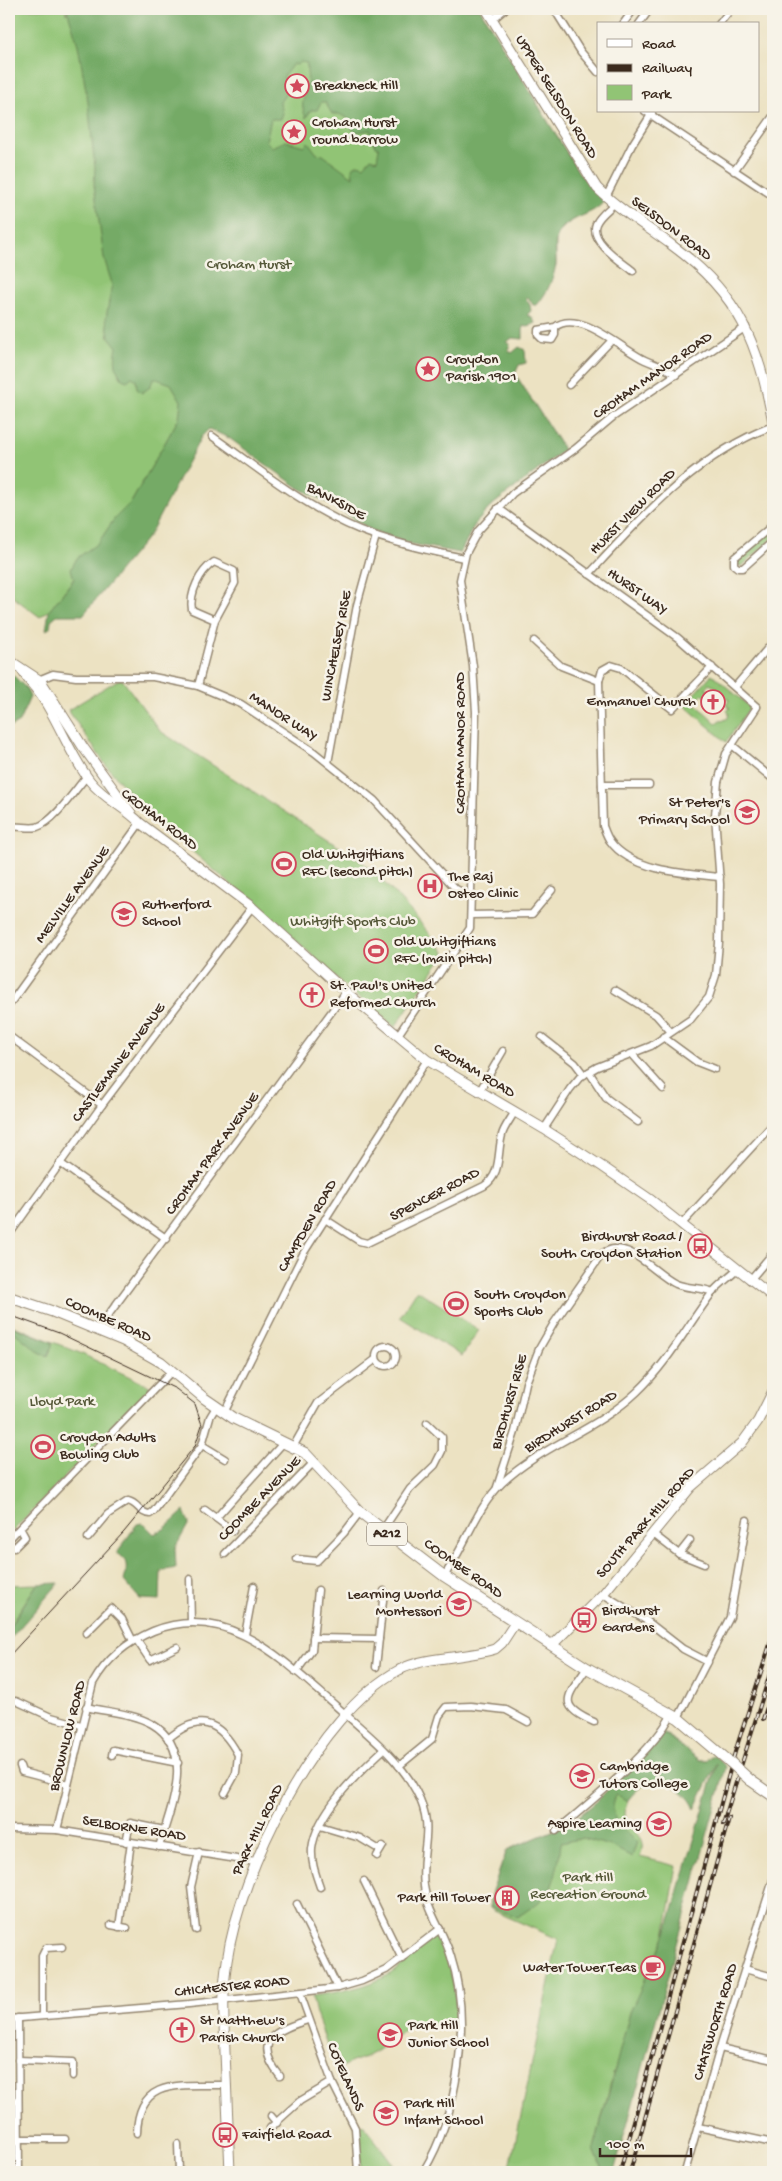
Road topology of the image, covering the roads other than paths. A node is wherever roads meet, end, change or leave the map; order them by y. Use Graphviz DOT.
graph roads {
  1 [pos="486,9"];
  2 [pos="504,9"];
  3 [pos="554,9"];
  4 [pos="634,9"];
  5 [pos="650,9"];
  6 [pos="731,9"];
  7 [pos="492,20"];
  8 [pos="624,22"];
  9 [pos="640,22"];
  10 [pos="721,22"];
  11 [pos="597,69"];
  12 [pos="649,112"];
  13 [pos="773,116"];
  14 [pos="734,171"];
  15 [pos="773,196"];
  16 [pos="606,197"];
  17 [pos="614,204"];
  18 [pos="633,271"];
  19 [pos="555,327"];
  20 [pos="746,327"];
  21 [pos="612,340"];
  22 [pos="676,374"];
  23 [pos="569,385"];
  24 [pos="773,424"];
  25 [pos="212,436"];
  26 [pos="498,508"];
  27 [pos="773,524"];
  28 [pos="376,536"];
  29 [pos="755,540"];
  30 [pos="773,541"];
  31 [pos="763,550"];
  32 [pos="464,558"];
  33 [pos="589,574"];
  34 [pos="215,620"];
  35 [pos="534,641"];
  36 [pos="773,642"];
  37 [pos="9,660"];
  38 [pos="712,667"];
  39 [pos="35,681"];
  40 [pos="599,681"];
  41 [pos="198,686"];
  42 [pos="735,687"];
  43 [pos="732,745"];
  44 [pos="328,763"];
  45 [pos="87,776"];
  46 [pos="773,778"];
  47 [pos="602,785"];
  48 [pos="648,785"];
  49 [pos="133,816"];
  50 [pos="140,824"];
  51 [pos="9,826"];
  52 [pos="720,876"];
  53 [pos="552,890"];
  54 [pos="471,894"];
  55 [pos="252,907"];
  56 [pos="471,915"];
  57 [pos="615,990"];
  58 [pos="346,992"];
  59 [pos="9,1005"];
  60 [pos="671,1032"];
  61 [pos="398,1035"];
  62 [pos="9,1036"];
  63 [pos="542,1037"];
  64 [pos="663,1037"];
  65 [pos="503,1051"];
  66 [pos="632,1054"];
  67 [pos="427,1060"];
  68 [pos="715,1069"];
  69 [pos="587,1073"];
  70 [pos="663,1089"];
  71 [pos="479,1092"];
  72 [pos="102,1105"];
  73 [pos="515,1111"];
  74 [pos="638,1122"];
  75 [pos="773,1124"];
  76 [pos="544,1129"];
  77 [pos="60,1163"];
  78 [pos="324,1219"];
  79 [pos="681,1224"];
  80 [pos="9,1235"];
  81 [pos="167,1238"];
  82 [pos="773,1253"];
  83 [pos="737,1270"];
  84 [pos="750,1280"];
  85 [pos="713,1292"];
  86 [pos="9,1297"];
  87 [pos="773,1297"];
  88 [pos="98,1329"];
  89 [pos="376,1359"];
  90 [pos="172,1371"];
  91 [pos="773,1391"];
  92 [pos="220,1410"];
  93 [pos="427,1423"];
  94 [pos="202,1445"];
  95 [pos="289,1445"];
  96 [pos="225,1459"];
  97 [pos="314,1462"];
  98 [pos="496,1490"];
  99 [pos="205,1510"];
  100 [pos="360,1512"];
  101 [pos="216,1518"];
  102 [pos="747,1520"];
  103 [pos="20,1528"];
  104 [pos="382,1530"];
  105 [pos="233,1531"];
  106 [pos="652,1533"];
  107 [pos="88,1538"];
  108 [pos="9,1539"];
  109 [pos="690,1540"];
  110 [pos="9,1543"];
  111 [pos="225,1554"];
  112 [pos="680,1554"];
  113 [pos="297,1559"];
  114 [pos="704,1564"];
  115 [pos="444,1576"];
  116 [pos="190,1578"];
  117 [pos="254,1586"];
  118 [pos="318,1590"];
  119 [pos="384,1591"];
  120 [pos="603,1594"];
  121 [pos="191,1622"];
  122 [pos="515,1623"];
  123 [pos="86,1633"];
  124 [pos="244,1635"];
  125 [pos="313,1638"];
  126 [pos="379,1639"];
  127 [pos="135,1640"];
  128 [pos="552,1645"];
  129 [pos="177,1647"];
  130 [pos="708,1662"];
  131 [pos="376,1667"];
  132 [pos="587,1668"];
  133 [pos="296,1672"];
  134 [pos="16,1701"];
  135 [pos="86,1708"];
  136 [pos="346,1715"];
  137 [pos="675,1716"];
  138 [pos="528,1722"];
  139 [pos="594,1722"];
  140 [pos="82,1725"];
  141 [pos="168,1739"];
  142 [pos="382,1750"];
  143 [pos="112,1755"];
  144 [pos="178,1763"];
  145 [pos="20,1766"];
  146 [pos="399,1766"];
  147 [pos="68,1784"];
  148 [pos="225,1792"];
  149 [pos="773,1796"];
  150 [pos="320,1826"];
  151 [pos="9,1829"];
  152 [pos="57,1830"];
  153 [pos="164,1830"];
  154 [pos="556,1831"];
  155 [pos="128,1842"];
  156 [pos="159,1847"];
  157 [pos="380,1851"];
  158 [pos="199,1852"];
  159 [pos="255,1862"];
  160 [pos="773,1880"];
  161 [pos="364,1881"];
  162 [pos="320,1887"];
  163 [pos="772,1891"];
  164 [pos="298,1904"];
  165 [pos="111,1925"];
  166 [pos="119,1927"];
  167 [pos="127,1928"];
  168 [pos="440,1929"];
  169 [pos="196,1930"];
  170 [pos="62,1947"];
  171 [pos="402,1959"];
  172 [pos="745,1969"];
  173 [pos="773,1977"];
  174 [pos="338,1988"];
  175 [pos="300,1993"];
  176 [pos="224,1999"];
  177 [pos="42,2015"];
  178 [pos="18,2018"];
  179 [pos="9,2019"];
  180 [pos="308,2020"];
  181 [pos="720,2048"];
  182 [pos="18,2060"];
  183 [pos="773,2060"];
  184 [pos="74,2076"];
  185 [pos="280,2076"];
  186 [pos="332,2082"];
  187 [pos="226,2085"];
  188 [pos="9,2101"];
  189 [pos="18,2102"];
  190 [pos="271,2116"];
  191 [pos="277,2123"];
  192 [pos="698,2127"];
  193 [pos="270,2128"];
  194 [pos="137,2133"];
  195 [pos="64,2138"];
  196 [pos="19,2139"];
  197 [pos="773,2142"];
  198 [pos="178,2144"];
  199 [pos="19,2172"];
  200 [pos="179,2172"];
  201 [pos="230,2172"];
  202 [pos="358,2172"];
  203 [pos="423,2172"];
  204 [pos="686,2172"];
  1 -- 7 [label="main road, UPPER SELSDON ROAD"];
  2 -- 7 [label="street"];
  3 -- 11 [label="street"];
  4 -- 8 [label="street"];
  5 -- 9 [label="street"];
  6 -- 10 [label="street"];
  7 -- 16 [label="main road, UPPER SELSDON ROAD"];
  12 -- 14 [label="street"];
  12 -- 16 [label="street"];
  13 -- 14 [label="street"];
  14 -- 15 [label="street"];
  16 -- 17 [label="main road, SELSDON ROAD"];
  17 -- 18 [label="street"];
  17 -- 20 [label="main road, SELSDON ROAD"];
  19 -- 21 [label="street"];
  20 -- 22 [label="street, CROHAM MANOR ROAD"];
  20 -- 24 [label="main road, SELSDON ROAD"];
  21 -- 22 [label="street"];
  21 -- 23 [label="street"];
  22 -- 26 [label="street, CROHAM MANOR ROAD"];
  24 -- 33 [label="street, HURST VIEW ROAD"];
  25 -- 28 [label="street, BANKSIDE"];
  26 -- 32 [label="street, CROHAM MANOR ROAD"];
  26 -- 33 [label="street, HURST WAY"];
  27 -- 29 [label="street"];
  28 -- 32 [label="street, BANKSIDE"];
  28 -- 44 [label="street, WINCHELSEY RISE"];
  29 -- 31 [label="street"];
  29 -- 31 [label="street"];
  30 -- 31 [label="street"];
  32 -- 54 [label="street, CROHAM MANOR ROAD"];
  33 -- 38 [label="street, HURST WAY"];
  34 -- 34 [label="street"];
  34 -- 41 [label="street"];
  35 -- 40 [label="street"];
  36 -- 42 [label="street"];
  37 -- 39 [label="main road"];
  38 -- 40 [label="street"];
  38 -- 42 [label="street, HURST WAY"];
  39 -- 41 [label="street, MANOR WAY"];
  39 -- 45 [label="main road, CROHAM ROAD"];
  39 -- 49 [label="main road"];
  40 -- 47 [label="street"];
  41 -- 44 [label="street, MANOR WAY"];
  42 -- 43 [label="street, HURST WAY"];
  43 -- 46 [label="street"];
  43 -- 52 [label="street"];
  44 -- 54 [label="street, MANOR WAY"];
  45 -- 49 [label="main road, CROHAM ROAD"];
  45 -- 51 [label="street"];
  47 -- 48 [label="street"];
  47 -- 52 [label="street"];
  49 -- 50 [label="main road, CROHAM ROAD"];
  50 -- 55 [label="main road, CROHAM ROAD"];
  50 -- 59 [label="street, MELVILLE AVENUE"];
  52 -- 60 [label="street"];
  53 -- 56 [label="street"];
  54 -- 56 [label="street, CROHAM MANOR ROAD"];
  55 -- 58 [label="main road, CROHAM ROAD"];
  55 -- 72 [label="street, CASTLEMAINE AVENUE"];
  56 -- 61 [label="street, CROHAM MANOR ROAD"];
  57 -- 60 [label="street"];
  58 -- 61 [label="main road, CROHAM ROAD"];
  58 -- 81 [label="street, CROHAM PARK AVENUE"];
  60 -- 64 [label="street"];
  61 -- 67 [label="main road, CROHAM ROAD"];
  62 -- 72 [label="street"];
  63 -- 69 [label="street"];
  64 -- 66 [label="street"];
  64 -- 68 [label="street"];
  65 -- 71 [label="street"];
  66 -- 69 [label="street"];
  66 -- 70 [label="street"];
  67 -- 71 [label="main road, CROHAM ROAD"];
  67 -- 78 [label="street, CAMPDEN ROAD"];
  69 -- 74 [label="street"];
  69 -- 76 [label="street"];
  71 -- 73 [label="main road, CROHAM ROAD"];
  72 -- 77 [label="street, CASTLEMAINE AVENUE"];
  73 -- 76 [label="main road, CROHAM ROAD"];
  73 -- 78 [label="street, SPENCER ROAD"];
  75 -- 79 [label="street"];
  76 -- 79 [label="main road, CROHAM ROAD"];
  77 -- 80 [label="street, CASTLEMAINE AVENUE"];
  77 -- 81 [label="street"];
  78 -- 92 [label="street, CAMPDEN ROAD"];
  79 -- 83 [label="main road, CROHAM ROAD"];
  81 -- 88 [label="street, CROHAM PARK AVENUE"];
  82 -- 84 [label="street"];
  83 -- 84 [label="main road, CROHAM ROAD"];
  83 -- 85 [label="street, BIRDHURST ROAD"];
  84 -- 87 [label="main road, CROHAM ROAD"];
  85 -- 98 [label="street, BIRDHURST ROAD"];
  85 -- 98 [label="street, BIRDHURST RISE"];
  86 -- 88 [label="main road, COOMBE ROAD / A212"];
  88 -- 90 [label="main road, COOMBE ROAD / A212"];
  89 -- 95 [label="street"];
  90 -- 92 [label="main road, COOMBE ROAD / A212"];
  90 -- 103 [label="street"];
  91 -- 106 [label="main road, SOUTH PARK HILL ROAD"];
  92 -- 94 [label="street, CAMPDEN ROAD"];
  92 -- 95 [label="main road, COOMBE ROAD / A212"];
  93 -- 104 [label="street"];
  94 -- 96 [label="street"];
  94 -- 107 [label="street"];
  95 -- 97 [label="main road, COOMBE ROAD / A212"];
  95 -- 101 [label="street"];
  97 -- 100 [label="main road, COOMBE ROAD / A212"];
  97 -- 111 [label="street, COOMBE AVENUE"];
  98 -- 115 [label="street, BIRDHURST ROAD"];
  99 -- 101 [label="street"];
  100 -- 104 [label="main road, COOMBE ROAD / A212"];
  100 -- 113 [label="street"];
  101 -- 105 [label="street"];
  102 -- 130 [label="street"];
  103 -- 108 [label="street"];
  103 -- 110 [label="street"];
  104 -- 115 [label="main road, COOMBE ROAD / A212"];
  106 -- 112 [label="street"];
  106 -- 120 [label="main road, SOUTH PARK HILL ROAD"];
  109 -- 112 [label="street"];
  112 -- 114 [label="street"];
  115 -- 122 [label="main road, COOMBE ROAD / A212"];
  116 -- 121 [label="street"];
  117 -- 124 [label="street"];
  118 -- 125 [label="street"];
  119 -- 126 [label="street"];
  120 -- 128 [label="main road, SOUTH PARK HILL ROAD"];
  120 -- 130 [label="street"];
  121 -- 124 [label="street, BROWNLOW ROAD"];
  121 -- 127 [label="street, BROWNLOW ROAD"];
  122 -- 128 [label="main road, COOMBE ROAD / A212"];
  122 -- 136 [label="main road, PARK HILL ROAD"];
  123 -- 127 [label="street"];
  124 -- 133 [label="street, BROWNLOW ROAD"];
  125 -- 126 [label="street"];
  125 -- 133 [label="street"];
  126 -- 131 [label="street"];
  127 -- 129 [label="street"];
  127 -- 135 [label="street, BROWNLOW ROAD"];
  128 -- 132 [label="main road, COOMBE ROAD / A212"];
  130 -- 137 [label="street"];
  132 -- 137 [label="main road, COOMBE ROAD / A212"];
  132 -- 139 [label="street"];
  133 -- 136 [label="street, BROWNLOW ROAD"];
  134 -- 140 [label="street"];
  135 -- 140 [label="street, BROWNLOW ROAD"];
  135 -- 141 [label="street"];
  136 -- 142 [label="street, BROWNLOW ROAD"];
  136 -- 159 [label="main road, PARK HILL ROAD"];
  137 -- 149 [label="main road, COOMBE ROAD / A212, bridge"];
  137 -- 154 [label="street"];
  138 -- 146 [label="street"];
  140 -- 147 [label="street, BROWNLOW ROAD"];
  141 -- 144 [label="street"];
  141 -- 148 [label="street"];
  142 -- 146 [label="street, BROWNLOW ROAD"];
  142 -- 150 [label="street"];
  143 -- 144 [label="street"];
  144 -- 153 [label="street"];
  145 -- 147 [label="street"];
  146 -- 168 [label="street, BROWNLOW ROAD"];
  147 -- 152 [label="street, BROWNLOW ROAD"];
  150 -- 157 [label="street"];
  150 -- 162 [label="street"];
  151 -- 152 [label="street, SELBORNE ROAD"];
  152 -- 155 [label="street, SELBORNE ROAD"];
  153 -- 155 [label="street"];
  153 -- 156 [label="street"];
  155 -- 156 [label="street, SELBORNE ROAD"];
  155 -- 166 [label="street"];
  156 -- 158 [label="street, SELBORNE ROAD"];
  158 -- 159 [label="street, SELBORNE ROAD"];
  158 -- 169 [label="street"];
  159 -- 176 [label="main road, PARK HILL ROAD"];
  160 -- 163 [label="street, CHATSWORTH ROAD"];
  161 -- 171 [label="street"];
  163 -- 172 [label="street, CHATSWORTH ROAD"];
  164 -- 174 [label="street"];
  165 -- 166 [label="street"];
  166 -- 167 [label="street"];
  168 -- 171 [label="street, CHICHESTER ROAD"];
  168 -- 203 [label="street, BROWNLOW ROAD"];
  170 -- 177 [label="street"];
  171 -- 174 [label="street, CHICHESTER ROAD"];
  172 -- 173 [label="street"];
  172 -- 181 [label="street, CHATSWORTH ROAD"];
  174 -- 175 [label="street, CHICHESTER ROAD"];
  175 -- 176 [label="street, CHICHESTER ROAD"];
  175 -- 180 [label="street, COTELANDS"];
  176 -- 177 [label="street, CHICHESTER ROAD"];
  176 -- 187 [label="main road, PARK HILL ROAD"];
  177 -- 178 [label="street, CHICHESTER ROAD"];
  178 -- 179 [label="street, CHICHESTER ROAD"];
  178 -- 182 [label="street"];
  180 -- 185 [label="street"];
  180 -- 186 [label="street, COTELANDS"];
  181 -- 183 [label="street"];
  181 -- 192 [label="street, CHATSWORTH ROAD"];
  182 -- 184 [label="street"];
  182 -- 189 [label="street"];
  186 -- 191 [label="street"];
  186 -- 202 [label="street, COTELANDS"];
  187 -- 194 [label="street"];
  187 -- 201 [label="main road, PARK HILL ROAD"];
  188 -- 189 [label="street"];
  189 -- 196 [label="street"];
  190 -- 191 [label="street"];
  191 -- 193 [label="street"];
  192 -- 197 [label="street"];
  192 -- 204 [label="street, CHATSWORTH ROAD"];
  195 -- 196 [label="street"];
  196 -- 199 [label="street"];
  198 -- 200 [label="street"];
}
